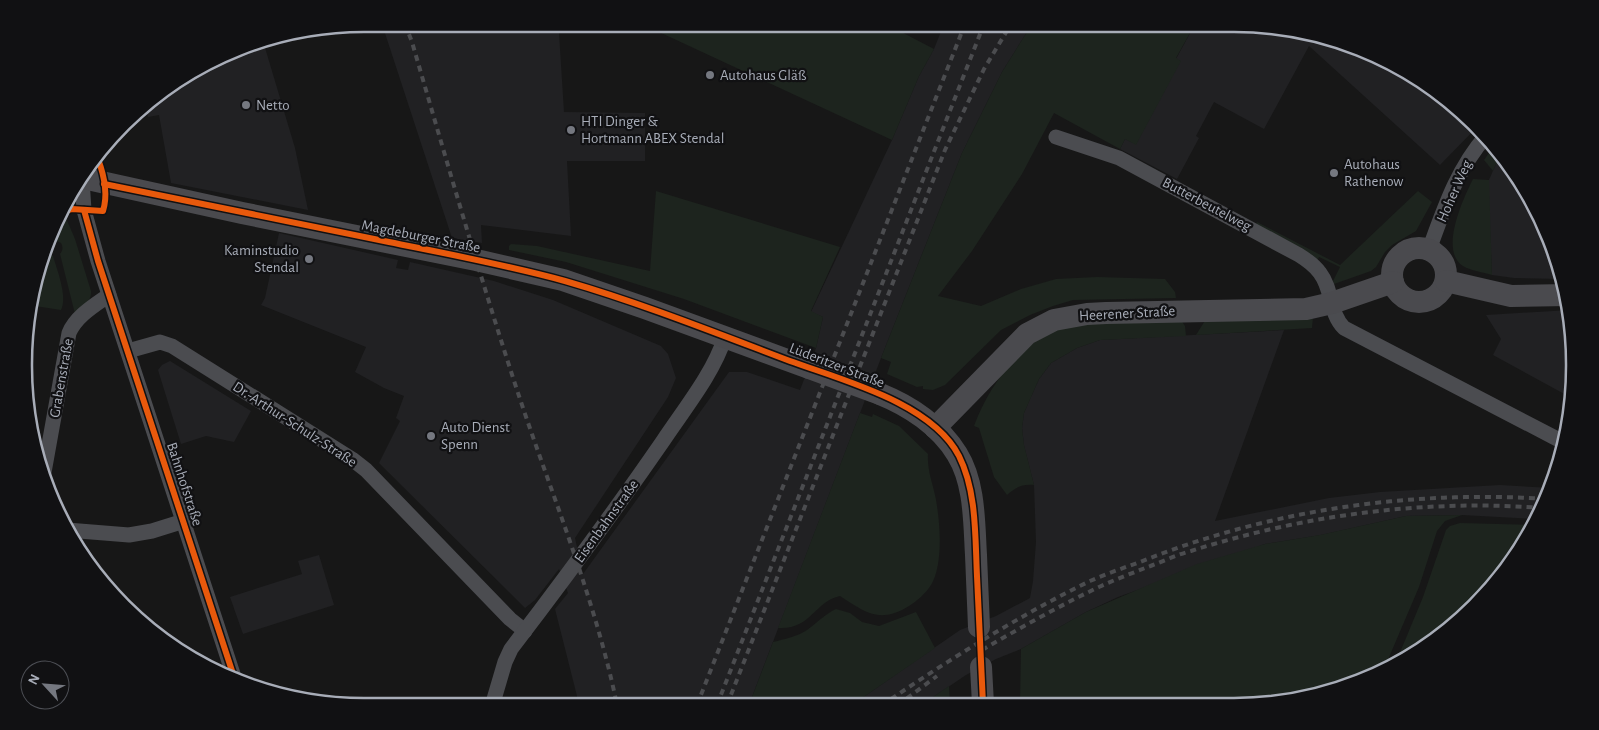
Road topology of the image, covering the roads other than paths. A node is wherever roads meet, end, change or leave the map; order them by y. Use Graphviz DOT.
graph roads {
  1 [pos="1056,137"];
  2 [pos="1481,143"];
  3 [pos="89,180"];
  4 [pos="82,191"];
  5 [pos="1429,250"];
  6 [pos="1446,281"];
  7 [pos="1393,282"];
  8 [pos="109,295"];
  9 [pos="1559,295"];
  10 [pos="1332,303"];
  11 [pos="726,337"];
  12 [pos="128,351"];
  13 [pos="934,428"];
  14 [pos="1558,439"];
  15 [pos="46,459"];
  16 [pos="184,521"];
  17 [pos="77,531"];
  18 [pos="979,627"];
  19 [pos="525,631"];
  20 [pos="981,667"];
  21 [pos="231,669"];
  22 [pos="494,698"];
  23 [pos="983,698"];
  1 -- 10 [label="street, Butterbeutelweg"];
  2 -- 5 [label="street, Hoher Weg"];
  3 -- 11 [label="main road, Magdeburger Straße"];
  4 -- 8 [label="street, Bahnhofstraße"];
  5 -- 6 [label="main road"];
  5 -- 7 [label="main road"];
  6 -- 7 [label="main road"];
  6 -- 9 [label="main road"];
  7 -- 10 [label="main road, Heerener Straße"];
  8 -- 12 [label="street, Bahnhofstraße"];
  8 -- 15 [label="street, Grabenstraße"];
  10 -- 13 [label="main road, Heerener Straße"];
  10 -- 14 [label="street"];
  11 -- 13 [label="main road, Lüderitzer Straße, bridge"];
  11 -- 19 [label="street, Eisenbahnstraße"];
  12 -- 16 [label="street, Bahnhofstraße"];
  12 -- 19 [label="street, Dr.-Arthur-Schulz-Straße"];
  13 -- 18 [label="main road, Lüderitzer Straße"];
  16 -- 17 [label="street"];
  16 -- 21 [label="street, Bahnhofstraße"];
  19 -- 22 [label="street, Eisenbahnstraße"];
  20 -- 23 [label="main road"];
}
